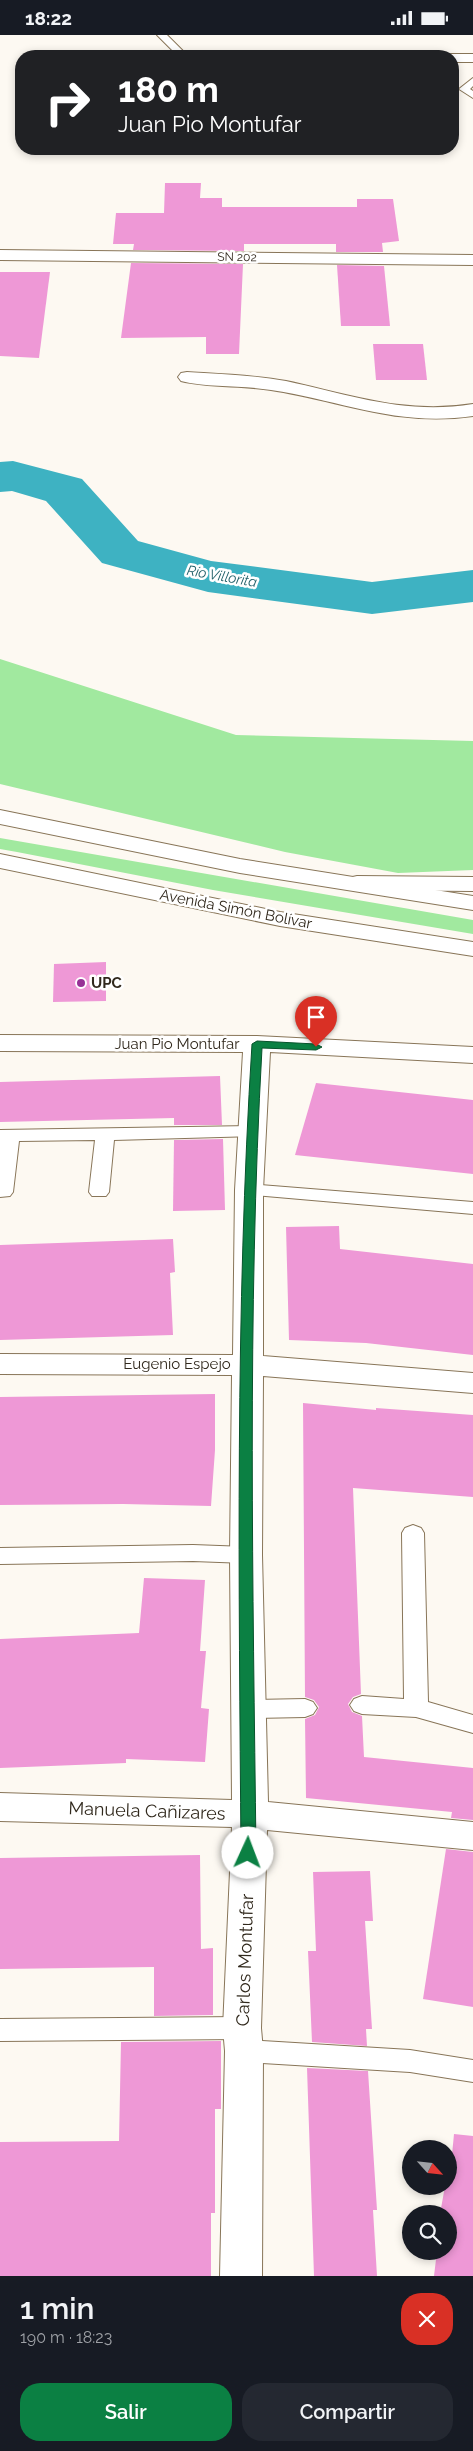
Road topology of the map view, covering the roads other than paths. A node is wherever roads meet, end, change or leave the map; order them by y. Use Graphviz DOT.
graph roads {
  1 [pos="162,35"];
  2 [pos="177,50"];
  3 [pos="459,58"];
  4 [pos="473,58"];
  5 [pos="473,81"];
  6 [pos="473,95"];
  7 [pos="0,255"];
  8 [pos="473,260"];
  9 [pos="187,377"];
  10 [pos="473,410"];
  11 [pos="0,817"];
  12 [pos="0,861"];
  13 [pos="340,883"];
  14 [pos="473,884"];
  15 [pos="473,903"];
  16 [pos="473,949"];
  17 [pos="0,1043"];
  18 [pos="257,1044"];
  19 [pos="473,1055"];
  20 [pos="251,1132"];
  21 [pos="105,1134"];
  22 [pos="5,1136"];
  23 [pos="249,1190"];
  24 [pos="3,1192"];
  25 [pos="98,1192"];
  26 [pos="473,1208"];
  27 [pos="0,1365"];
  28 [pos="247,1365"];
  29 [pos="473,1383"];
  30 [pos="413,1533"];
  31 [pos="246,1555"];
  32 [pos="0,1556"];
  33 [pos="362,1705"];
  34 [pos="305,1708"];
  35 [pos="416,1708"];
  36 [pos="247,1709"];
  37 [pos="473,1724"];
  38 [pos="0,1807"];
  39 [pos="250,1814"];
  40 [pos="473,1836"];
  41 [pos="0,2031"];
  42 [pos="243,2039"];
  43 [pos="473,2071"];
  44 [pos="241,2276"];
  1 -- 2 [label="lane"];
  3 -- 4 [label="main road"];
  5 -- 6 [label="lane"];
  7 -- 8 [label="main road, SN 202"];
  9 -- 10 [label="main road"];
  11 -- 13 [label="main road"];
  12 -- 16 [label="main road, Avenida Simón Bolívar"];
  13 -- 14 [label="main road"];
  13 -- 15 [label="main road"];
  17 -- 18 [label="main road, Juan Pio Montufar"];
  18 -- 19 [label="main road, Juan Pio Montufar"];
  18 -- 20 [label="main road, Carlos Montufar"];
  20 -- 21 [label="lane"];
  20 -- 23 [label="main road, Carlos Montufar"];
  21 -- 22 [label="lane"];
  21 -- 25 [label="lane"];
  22 -- 24 [label="lane"];
  23 -- 26 [label="lane"];
  23 -- 28 [label="main road, Carlos Montufar"];
  27 -- 28 [label="main road, Eugenio Espejo"];
  28 -- 29 [label="main road, Eugenio Espejo"];
  28 -- 31 [label="main road, Carlos Montufar"];
  30 -- 35 [label="lane"];
  31 -- 32 [label="lane"];
  31 -- 36 [label="main road, Carlos Montufar"];
  33 -- 35 [label="lane"];
  34 -- 36 [label="lane"];
  35 -- 37 [label="lane"];
  36 -- 39 [label="main road, Carlos Montufar"];
  38 -- 39 [label="main road, Manuela Cañizares"];
  39 -- 40 [label="main road, Manuela Cañizares"];
  39 -- 42 [label="main road, Carlos Montufar"];
  41 -- 42 [label="lane"];
  42 -- 43 [label="lane"];
  42 -- 44 [label="main road, Carlos Montufar"];
}
